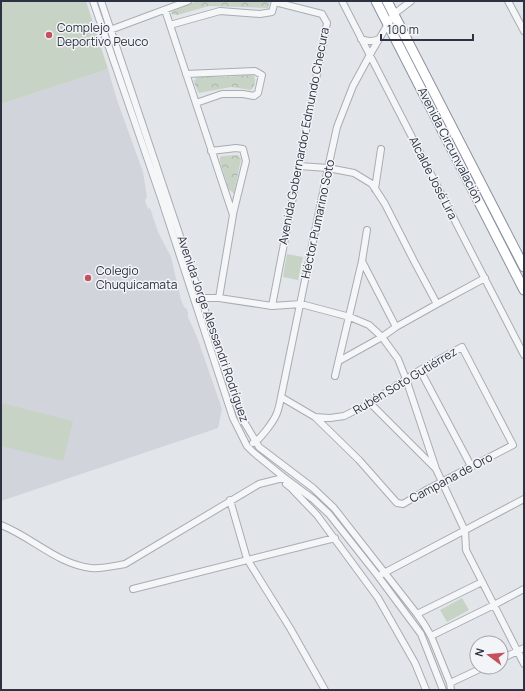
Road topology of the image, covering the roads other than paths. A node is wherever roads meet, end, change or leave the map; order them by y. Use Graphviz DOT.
graph roads {
  1 [pos="93,1"];
  2 [pos="101,1"];
  3 [pos="188,1"];
  4 [pos="275,1"];
  5 [pos="342,1"];
  6 [pos="376,1"];
  7 [pos="387,1"];
  8 [pos="412,1"];
  9 [pos="508,1"];
  10 [pos="165,10"];
  11 [pos="394,14"];
  12 [pos="170,25"];
  13 [pos="388,25"];
  14 [pos="110,30"];
  15 [pos="524,31"];
  16 [pos="361,39"];
  17 [pos="379,39"];
  18 [pos="369,56"];
  19 [pos="186,74"];
  20 [pos="196,103"];
  21 [pos="381,149"];
  22 [pos="211,151"];
  23 [pos="298,166"];
  24 [pos="328,168"];
  25 [pos="375,189"];
  26 [pos="233,215"];
  27 [pos="367,230"];
  28 [pos="362,261"];
  29 [pos="524,267"];
  30 [pos="485,278"];
  31 [pos="524,290"];
  32 [pos="192,296"];
  33 [pos="201,298"];
  34 [pos="218,298"];
  35 [pos="301,304"];
  36 [pos="437,304"];
  37 [pos="272,306"];
  38 [pos="350,316"];
  39 [pos="396,327"];
  40 [pos="382,337"];
  41 [pos="462,347"];
  42 [pos="524,355"];
  43 [pos="339,361"];
  44 [pos="420,370"];
  45 [pos="335,376"];
  46 [pos="406,379"];
  47 [pos="281,397"];
  48 [pos="370,403"];
  49 [pos="315,417"];
  50 [pos="256,442"];
  51 [pos="247,446"];
  52 [pos="471,466"];
  53 [pos="436,469"];
  54 [pos="282,479"];
  55 [pos="442,482"];
  56 [pos="524,499"];
  57 [pos="230,500"];
  58 [pos="1,525"];
  59 [pos="465,531"];
  60 [pos="334,538"];
  61 [pos="247,560"];
  62 [pos="385,573"];
  63 [pos="378,576"];
  64 [pos="482,582"];
  65 [pos="133,589"];
  66 [pos="524,589"];
  67 [pos="494,606"];
  68 [pos="417,614"];
  69 [pos="431,636"];
  70 [pos="524,648"];
  71 [pos="518,651"];
  72 [pos="509,655"];
  73 [pos="524,664"];
  74 [pos="469,674"];
  75 [pos="450,683"];
  76 [pos="326,690"];
  77 [pos="426,690"];
  78 [pos="443,690"];
  79 [pos="451,690"];
  1 -- 32 [label="street, Avenida Jorge Alessandri Rodríguez"];
  2 -- 14 [label="street, Avenida Jorge Alessandri Rodríguez"];
  3 -- 10 [label="street"];
  4 -- 12 [label="street"];
  4 -- 23 [label="street, Avenida Gobernardor Edmundo Checura"];
  5 -- 16 [label="street, Alcalde José Lira"];
  6 -- 13 [label="highway, Avenida Circunvalación"];
  7 -- 11 [label="highway, Avenida Circunvalación"];
  8 -- 11 [label="street, Héctor Pumarino Soto"];
  9 -- 15 [label="street"];
  10 -- 12 [label="street"];
  10 -- 14 [label="street"];
  11 -- 13 [label="street, Héctor Pumarino Soto"];
  11 -- 29 [label="highway, Avenida Circunvalación"];
  12 -- 19 [label="street"];
  13 -- 17 [label="street, Héctor Pumarino Soto"];
  13 -- 31 [label="highway, Avenida Circunvalación"];
  14 -- 33 [label="street, Avenida Jorge Alessandri Rodríguez"];
  16 -- 17 [label="street"];
  16 -- 18 [label="street, Alcalde José Lira"];
  17 -- 18 [label="street, Héctor Pumarino Soto"];
  18 -- 24 [label="street, Héctor Pumarino Soto"];
  18 -- 30 [label="street, Alcalde José Lira"];
  19 -- 20 [label="street"];
  19 -- 20 [label="street"];
  20 -- 22 [label="street"];
  21 -- 25 [label="street"];
  22 -- 26 [label="street"];
  22 -- 26 [label="street"];
  23 -- 24 [label="street"];
  23 -- 37 [label="street, Avenida Gobernardor Edmundo Checura"];
  24 -- 25 [label="street"];
  24 -- 35 [label="street, Héctor Pumarino Soto"];
  25 -- 36 [label="street"];
  26 -- 34 [label="street"];
  27 -- 28 [label="street"];
  28 -- 38 [label="street"];
  28 -- 39 [label="street"];
  30 -- 36 [label="street"];
  30 -- 42 [label="street, Alcalde José Lira"];
  32 -- 33 [label="street"];
  32 -- 51 [label="street, Avenida Jorge Alessandri Rodríguez"];
  33 -- 34 [label="street"];
  33 -- 50 [label="street, Avenida Jorge Alessandri Rodríguez"];
  34 -- 37 [label="street"];
  35 -- 37 [label="street"];
  35 -- 38 [label="street"];
  35 -- 47 [label="street, Héctor Pumarino Soto"];
  36 -- 39 [label="street"];
  38 -- 40 [label="street"];
  38 -- 43 [label="street"];
  39 -- 40 [label="street"];
  40 -- 43 [label="street"];
  40 -- 46 [label="street"];
  41 -- 44 [label="street, Rubén Soto Gutiérrez"];
  41 -- 52 [label="street, Campana de Oro"];
  43 -- 45 [label="street"];
  44 -- 46 [label="street, Rubén Soto Gutiérrez"];
  44 -- 52 [label="street"];
  46 -- 48 [label="street, Rubén Soto Gutiérrez"];
  46 -- 53 [label="street"];
  47 -- 49 [label="street, Rubén Soto Gutiérrez"];
  47 -- 50 [label="street, Héctor Pumarino Soto"];
  48 -- 49 [label="street, Rubén Soto Gutiérrez"];
  48 -- 53 [label="street"];
  49 -- 55 [label="street, Campana de Oro"];
  50 -- 51 [label="street, Héctor Pumarino Soto"];
  50 -- 62 [label="street, Avenida Jorge Alessandri Rodríguez"];
  51 -- 54 [label="street, Avenida Jorge Alessandri Rodríguez"];
  52 -- 55 [label="street, Campana de Oro"];
  53 -- 55 [label="street"];
  54 -- 57 [label="street"];
  54 -- 60 [label="street"];
  54 -- 63 [label="street, Avenida Jorge Alessandri Rodríguez"];
  55 -- 59 [label="street"];
  56 -- 59 [label="street"];
  57 -- 58 [label="street"];
  57 -- 61 [label="street"];
  59 -- 62 [label="street"];
  59 -- 64 [label="street"];
  60 -- 61 [label="street"];
  60 -- 77 [label="street"];
  61 -- 65 [label="street"];
  61 -- 76 [label="street"];
  62 -- 63 [label="street"];
  62 -- 68 [label="street, Avenida Jorge Alessandri Rodríguez"];
  63 -- 78 [label="street, Avenida Jorge Alessandri Rodríguez"];
  64 -- 67 [label="street"];
  64 -- 68 [label="street"];
  66 -- 67 [label="street"];
  67 -- 69 [label="street"];
  67 -- 71 [label="street"];
  68 -- 69 [label="street, Avenida Jorge Alessandri Rodríguez"];
  69 -- 75 [label="street, Avenida Jorge Alessandri Rodríguez"];
  70 -- 71 [label="street"];
  71 -- 72 [label="street"];
  71 -- 73 [label="street"];
  74 -- 75 [label="street"];
  75 -- 79 [label="street, Avenida Jorge Alessandri Rodríguez"];
}
